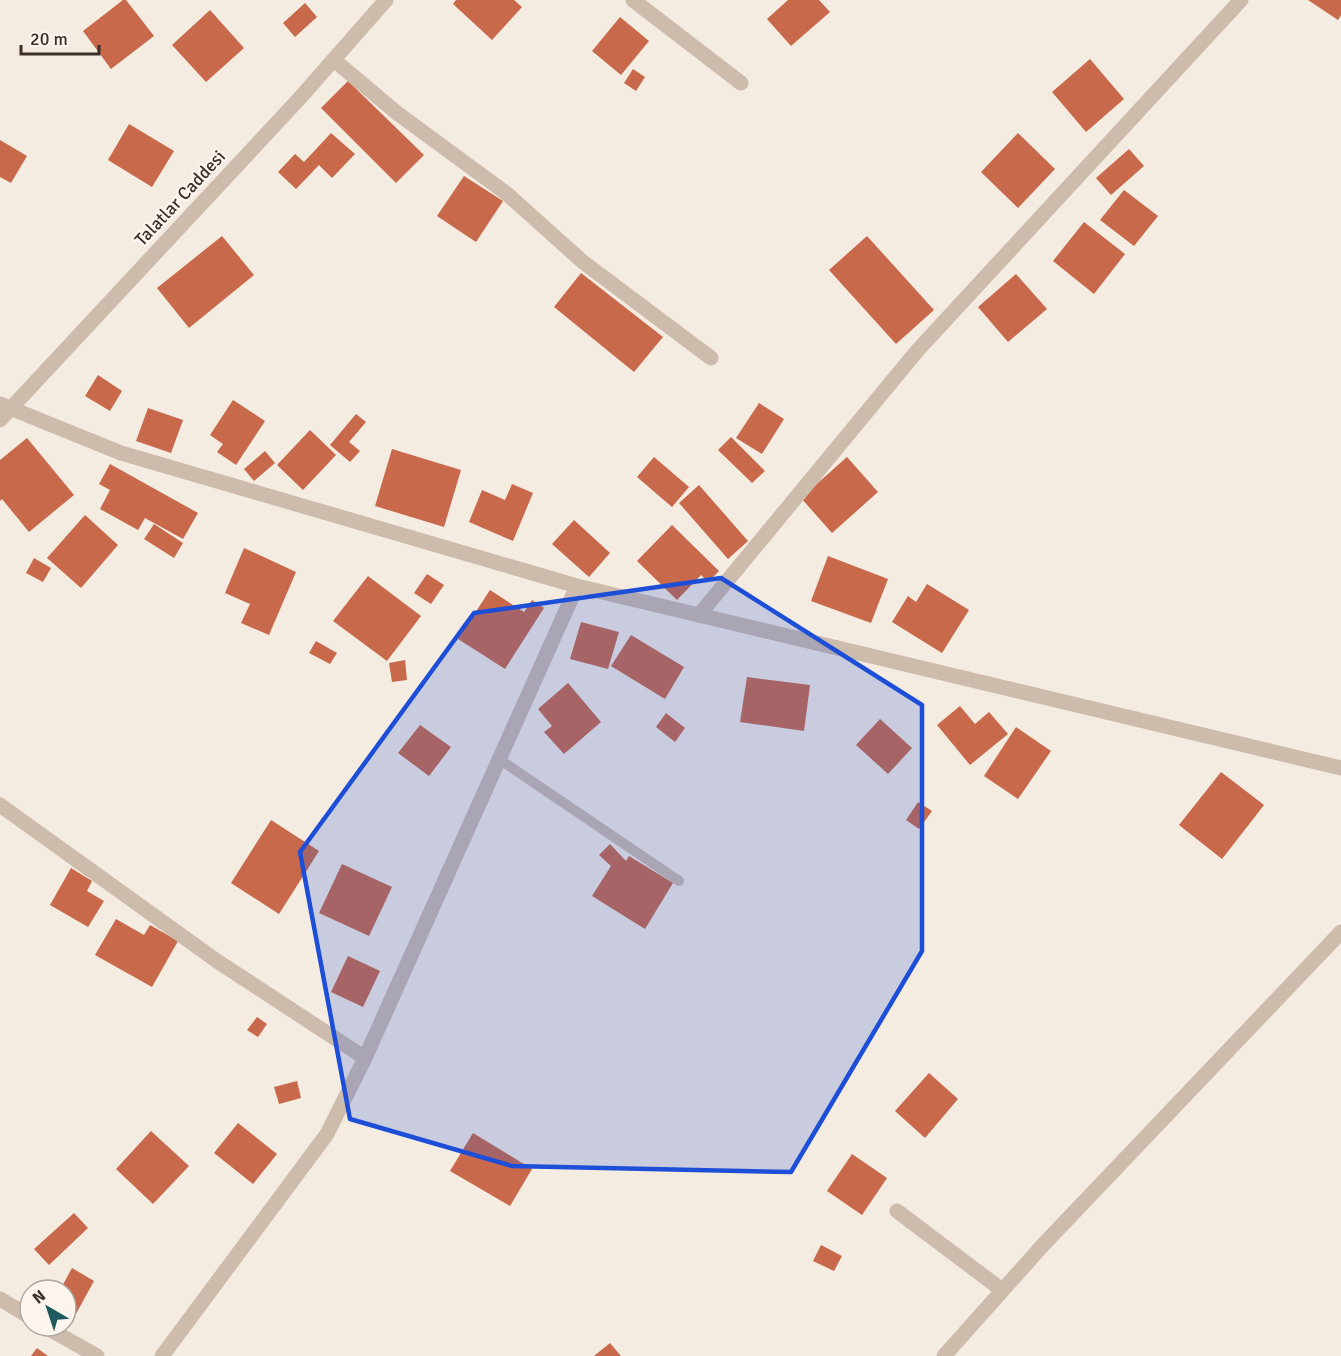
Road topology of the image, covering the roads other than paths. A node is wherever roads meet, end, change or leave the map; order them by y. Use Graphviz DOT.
graph roads {
  1 [pos="386,0"];
  2 [pos="633,0"];
  3 [pos="1241,0"];
  4 [pos="333,60"];
  5 [pos="741,83"];
  6 [pos="711,358"];
  7 [pos="6,406"];
  8 [pos="0,420"];
  9 [pos="577,586"];
  10 [pos="699,615"];
  11 [pos="499,759"];
  12 [pos="1341,768"];
  13 [pos="0,805"];
  14 [pos="679,881"];
  15 [pos="1341,932"];
  16 [pos="364,1058"];
  17 [pos="897,1211"];
  18 [pos="1002,1290"];
  19 [pos="0,1299"];
  20 [pos="18,1310"];
  21 [pos="65,1338"];
  22 [pos="97,1356"];
  23 [pos="162,1356"];
  24 [pos="944,1356"];
  1 -- 4 [label="street, Talatlar Caddesi"];
  2 -- 5 [label="street"];
  3 -- 10 [label="street"];
  4 -- 6 [label="street"];
  4 -- 7 [label="street, Talatlar Caddesi"];
  7 -- 8 [label="street, Talatlar Caddesi"];
  7 -- 9 [label="street"];
  9 -- 10 [label="street"];
  9 -- 11 [label="street"];
  10 -- 12 [label="street"];
  11 -- 14 [label="lane"];
  11 -- 16 [label="street"];
  13 -- 16 [label="street"];
  15 -- 18 [label="street"];
  16 -- 23 [label="street"];
  17 -- 18 [label="street"];
  18 -- 24 [label="street"];
  19 -- 20 [label="street"];
  21 -- 22 [label="street"];
}
